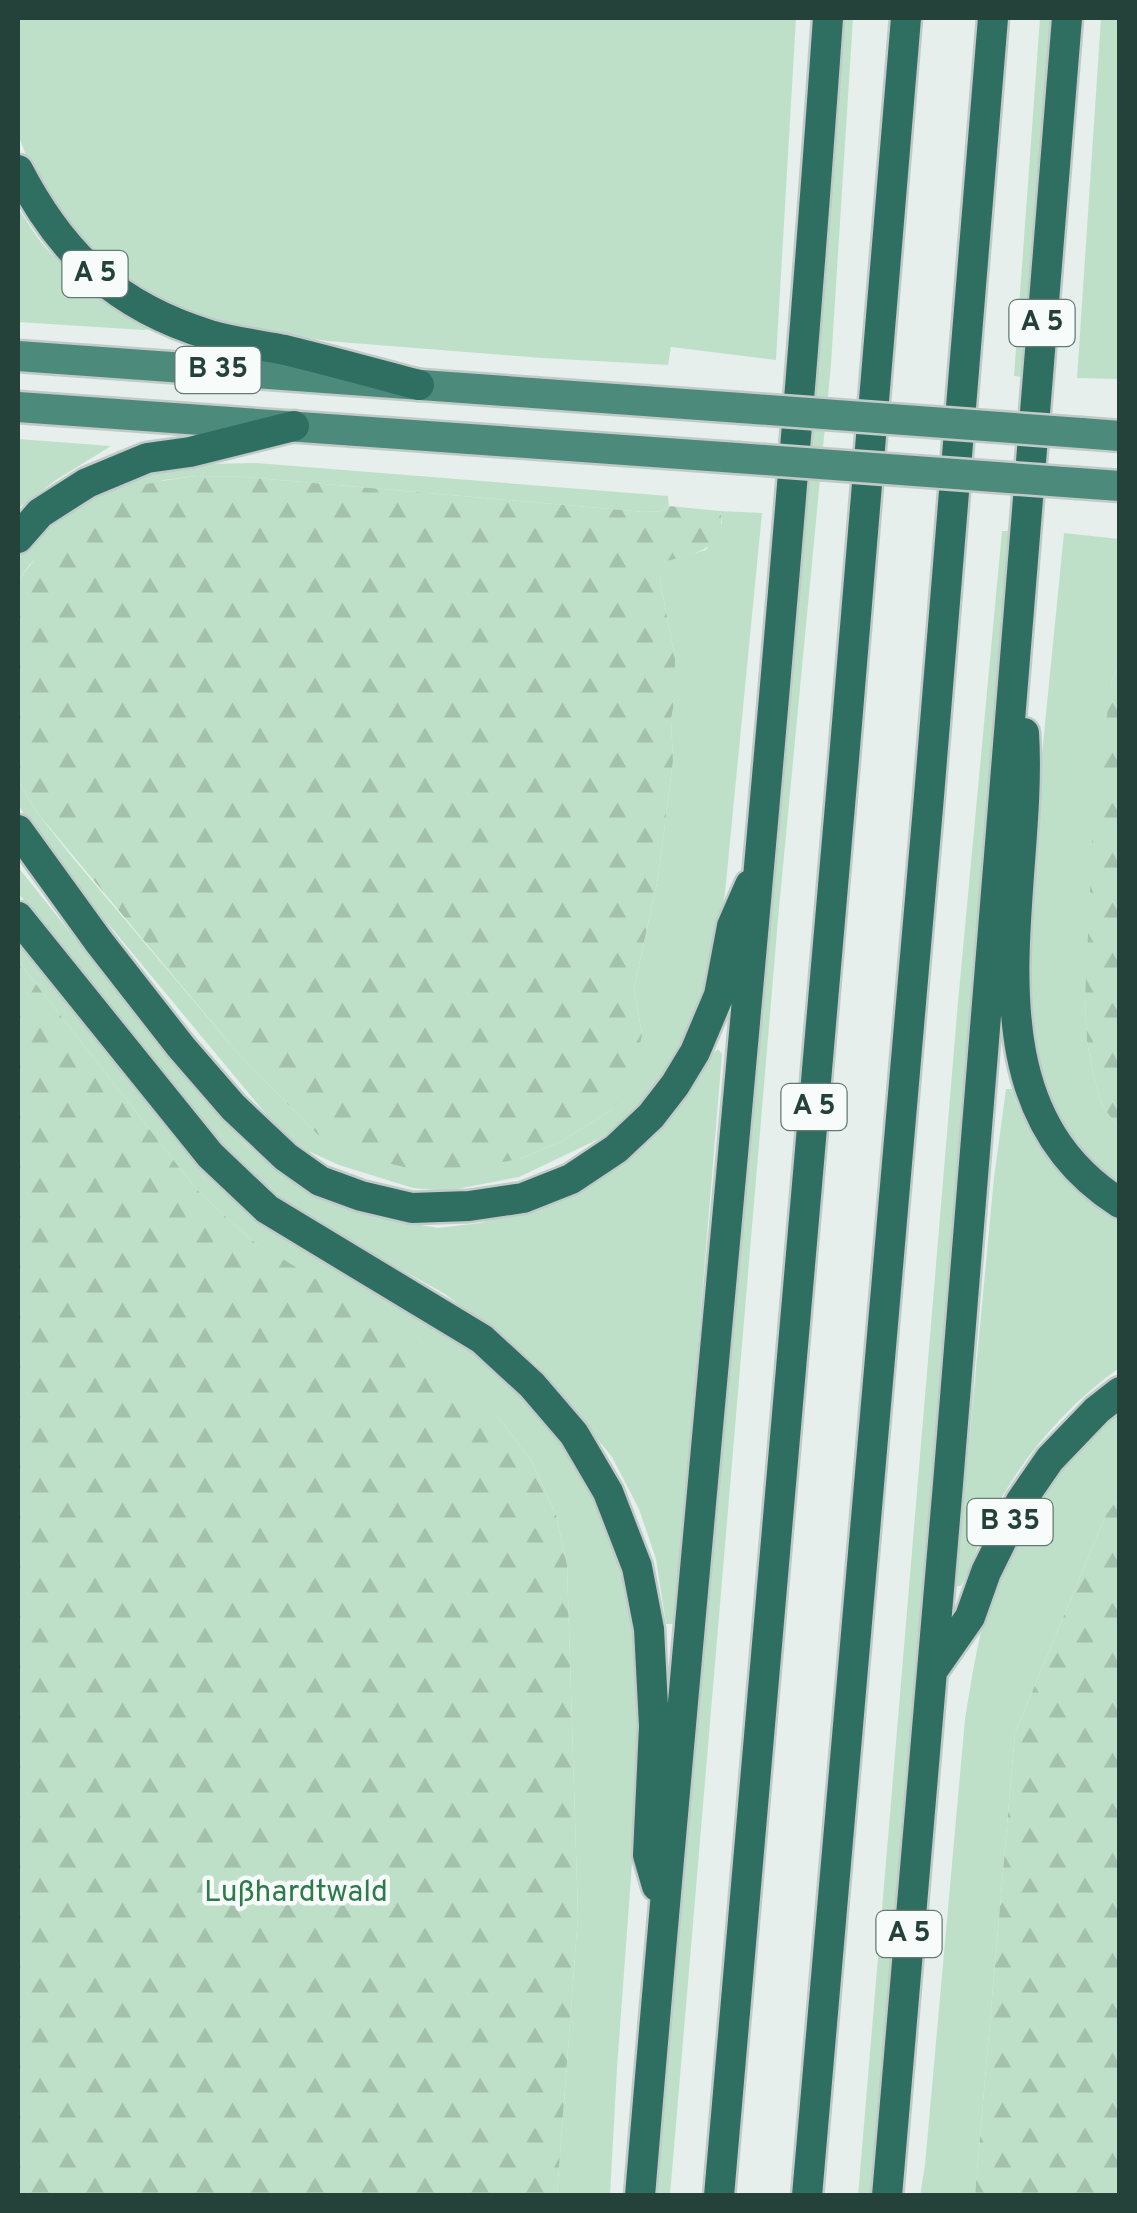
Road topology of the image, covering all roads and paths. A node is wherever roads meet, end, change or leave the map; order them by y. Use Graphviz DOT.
graph roads {
  1 [pos="809,18"];
  2 [pos="828,18"];
  3 [pos="906,18"];
  4 [pos="993,18"];
  5 [pos="1067,18"];
  6 [pos="18,170"];
  7 [pos="812,250"];
  8 [pos="18,356"];
  9 [pos="418,385"];
  10 [pos="18,406"];
  11 [pos="294,426"];
  12 [pos="1120,436"];
  13 [pos="1120,486"];
  14 [pos="18,538"];
  15 [pos="1018,628"];
  16 [pos="18,830"];
  17 [pos="761,859"];
  18 [pos="18,916"];
  19 [pos="1120,1203"];
  20 [pos="1120,1392"];
  21 [pos="931,1673"];
  22 [pos="664,1908"];
  23 [pos="640,2196"];
  24 [pos="719,2196"];
  25 [pos="807,2196"];
  26 [pos="887,2196"];
  1 -- 7 [label="highway"];
  2 -- 7 [label="highway"];
  3 -- 24 [label="highway, A 5"];
  4 -- 25 [label="highway, A 5"];
  5 -- 15 [label="highway, A 5"];
  6 -- 9 [label="highway, A 5"];
  7 -- 17 [label="highway"];
  8 -- 9 [label="highway, B 35"];
  9 -- 12 [label="highway, B 35, bridge"];
  10 -- 11 [label="highway, B 35"];
  11 -- 13 [label="highway, B 35, bridge"];
  11 -- 14 [label="highway"];
  15 -- 19 [label="highway, A 5"];
  15 -- 21 [label="highway, A 5"];
  16 -- 17 [label="highway"];
  17 -- 22 [label="highway, A 5"];
  18 -- 22 [label="highway, A 5"];
  20 -- 21 [label="highway, B 35"];
  21 -- 26 [label="highway, A 5"];
  22 -- 23 [label="highway, A 5"];
}
